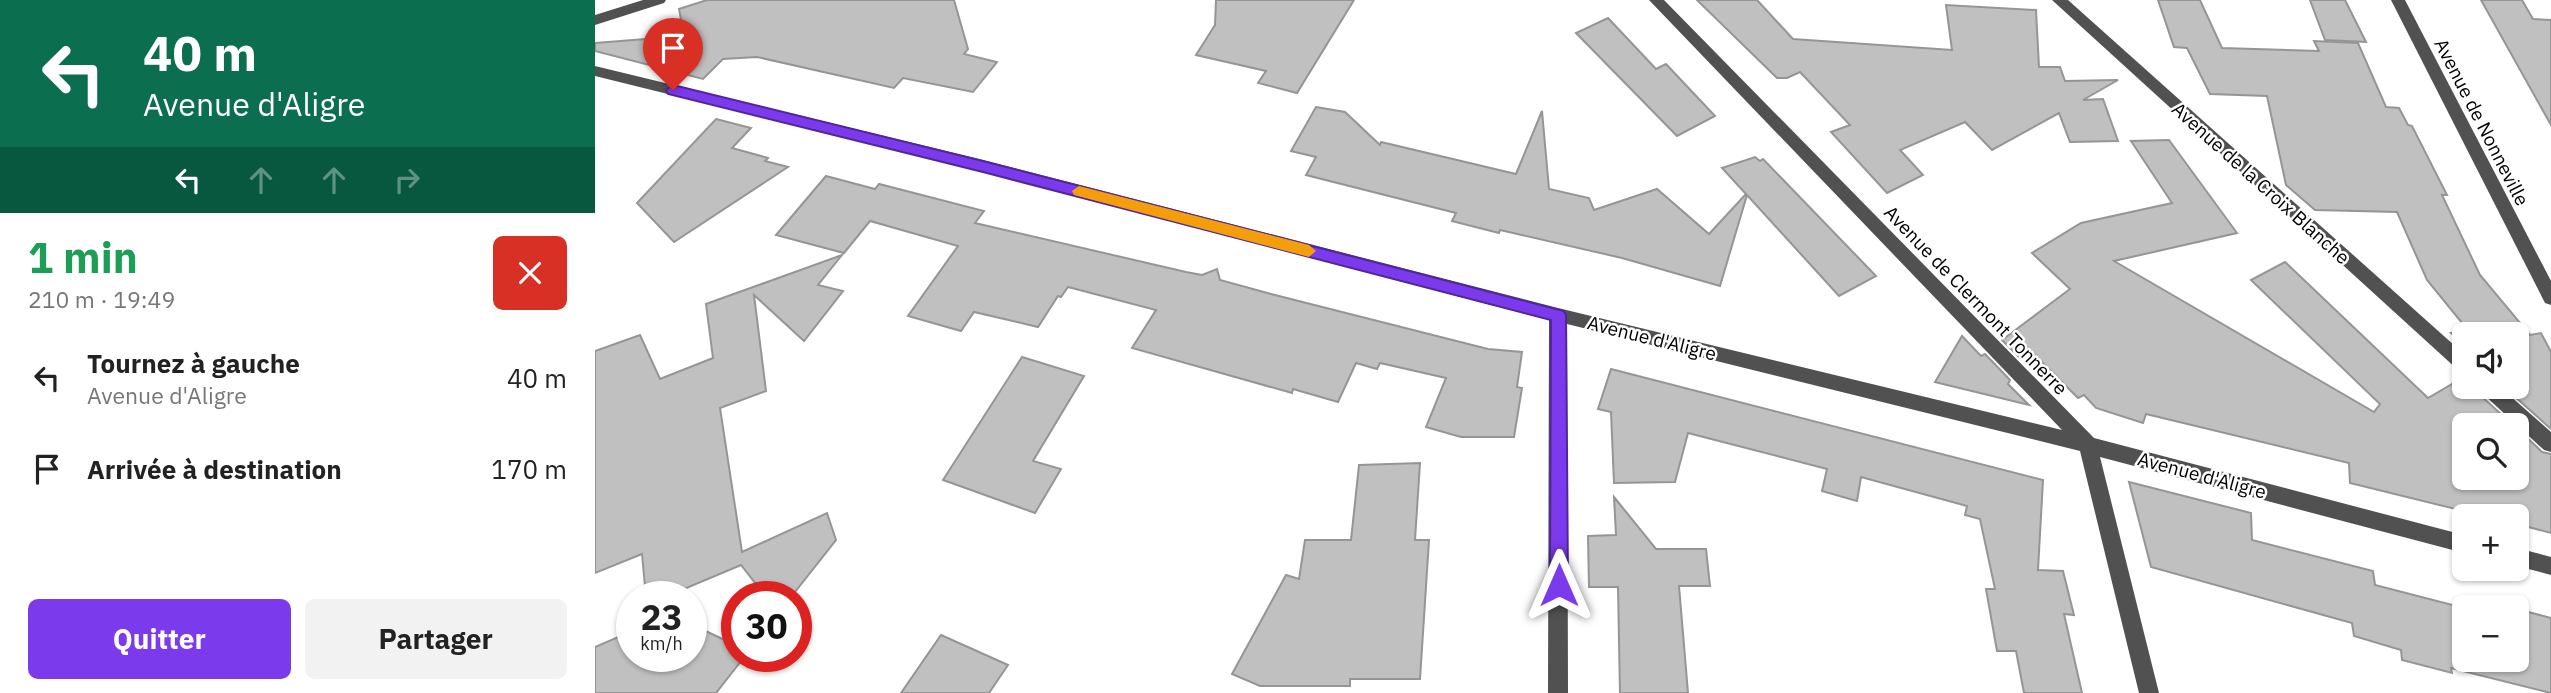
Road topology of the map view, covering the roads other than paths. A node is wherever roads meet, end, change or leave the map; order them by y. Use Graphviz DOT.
graph roads {
  1 [pos="659,0"];
  2 [pos="1656,0"];
  3 [pos="2059,0"];
  4 [pos="2398,0"];
  5 [pos="595,20"];
  6 [pos="595,71"];
  7 [pos="2551,298"];
  8 [pos="1559,315"];
  9 [pos="2452,354"];
  10 [pos="2501,399"];
  11 [pos="2551,444"];
  12 [pos="2088,445"];
  13 [pos="2452,541"];
  14 [pos="2529,560"];
  15 [pos="2551,566"];
  16 [pos="1559,693"];
  17 [pos="2149,693"];
  1 -- 5 [label="street"];
  2 -- 12 [label="street, Avenue de Clermont Tonnerre"];
  3 -- 9 [label="street, Avenue de la Croix Blanche"];
  4 -- 7 [label="street, Avenue de Nonneville"];
  6 -- 8 [label="street, Avenue d'Aligre"];
  8 -- 12 [label="street, Avenue d'Aligre"];
  8 -- 16 [label="street"];
  10 -- 11 [label="street"];
  12 -- 13 [label="street, Avenue d'Aligre"];
  12 -- 17 [label="street"];
  14 -- 15 [label="street"];
}
